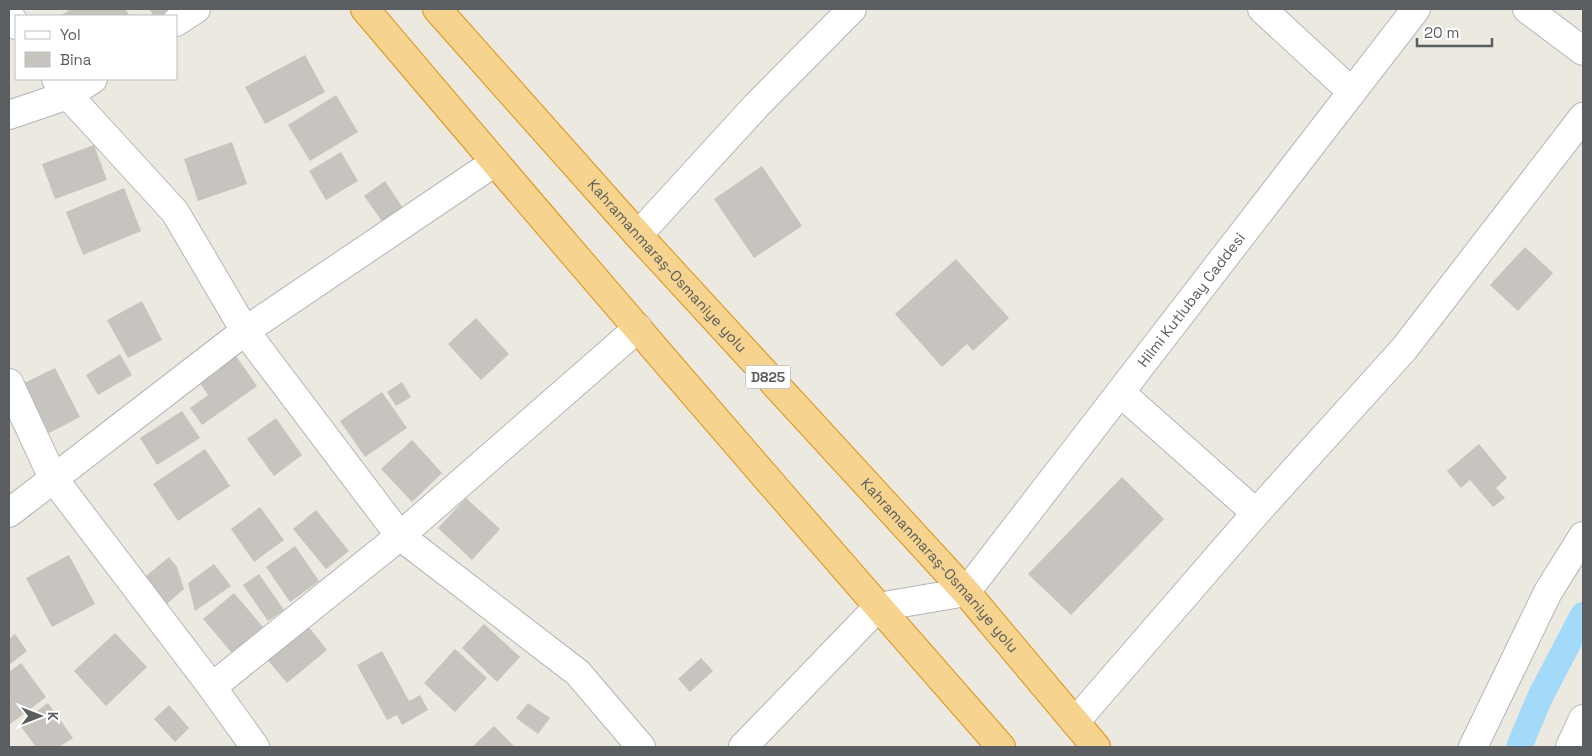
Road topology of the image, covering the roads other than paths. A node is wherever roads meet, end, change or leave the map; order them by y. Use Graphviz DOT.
graph roads {
  1 [pos="196,9"];
  2 [pos="365,9"];
  3 [pos="437,9"];
  4 [pos="852,9"];
  5 [pos="1262,9"];
  6 [pos="1416,9"];
  7 [pos="1528,9"];
  8 [pos="178,21"];
  9 [pos="1583,51"];
  10 [pos="88,80"];
  11 [pos="62,87"];
  12 [pos="1352,92"];
  13 [pos="9,115"];
  14 [pos="1583,117"];
  15 [pos="495,162"];
  16 [pos="638,235"];
  17 [pos="638,328"];
  18 [pos="245,331"];
  19 [pos="9,383"];
  20 [pos="1121,393"];
  21 [pos="53,478"];
  22 [pos="9,513"];
  23 [pos="1256,513"];
  24 [pos="400,536"];
  25 [pos="1583,536"];
  26 [pos="966,592"];
  27 [pos="878,607"];
  28 [pos="212,687"];
  29 [pos="1583,719"];
  30 [pos="1075,722"];
  31 [pos="255,747"];
  32 [pos="641,747"];
  33 [pos="743,747"];
  34 [pos="1001,747"];
  35 [pos="1096,747"];
  36 [pos="1473,747"];
  37 [pos="1570,747"];
  1 -- 8 [label="street"];
  2 -- 15 [label="highway"];
  3 -- 16 [label="highway, Kahramanmaraş-Osmaniye yolu / D825"];
  4 -- 16 [label="street"];
  5 -- 12 [label="street"];
  6 -- 12 [label="street, Hilmi Kutlubay Caddesi"];
  7 -- 9 [label="street"];
  10 -- 11 [label="street"];
  11 -- 13 [label="street"];
  11 -- 18 [label="street"];
  12 -- 20 [label="street, Hilmi Kutlubay Caddesi"];
  14 -- 23 [label="street"];
  15 -- 17 [label="highway"];
  15 -- 18 [label="street"];
  16 -- 26 [label="highway, Kahramanmaraş-Osmaniye yolu / D825"];
  17 -- 24 [label="street"];
  17 -- 27 [label="highway"];
  18 -- 21 [label="street"];
  18 -- 24 [label="street"];
  19 -- 21 [label="street"];
  20 -- 23 [label="street"];
  20 -- 26 [label="street, Hilmi Kutlubay Caddesi"];
  21 -- 22 [label="street"];
  21 -- 28 [label="street"];
  23 -- 30 [label="street"];
  24 -- 28 [label="street"];
  24 -- 32 [label="street"];
  25 -- 36 [label="street"];
  26 -- 27 [label="street"];
  26 -- 30 [label="highway, Kahramanmaraş-Osmaniye yolu / D825"];
  27 -- 33 [label="street"];
  27 -- 34 [label="highway"];
  28 -- 31 [label="street"];
  29 -- 37 [label="street"];
  30 -- 35 [label="highway, Kahramanmaraş-Osmaniye yolu / D825"];
}
